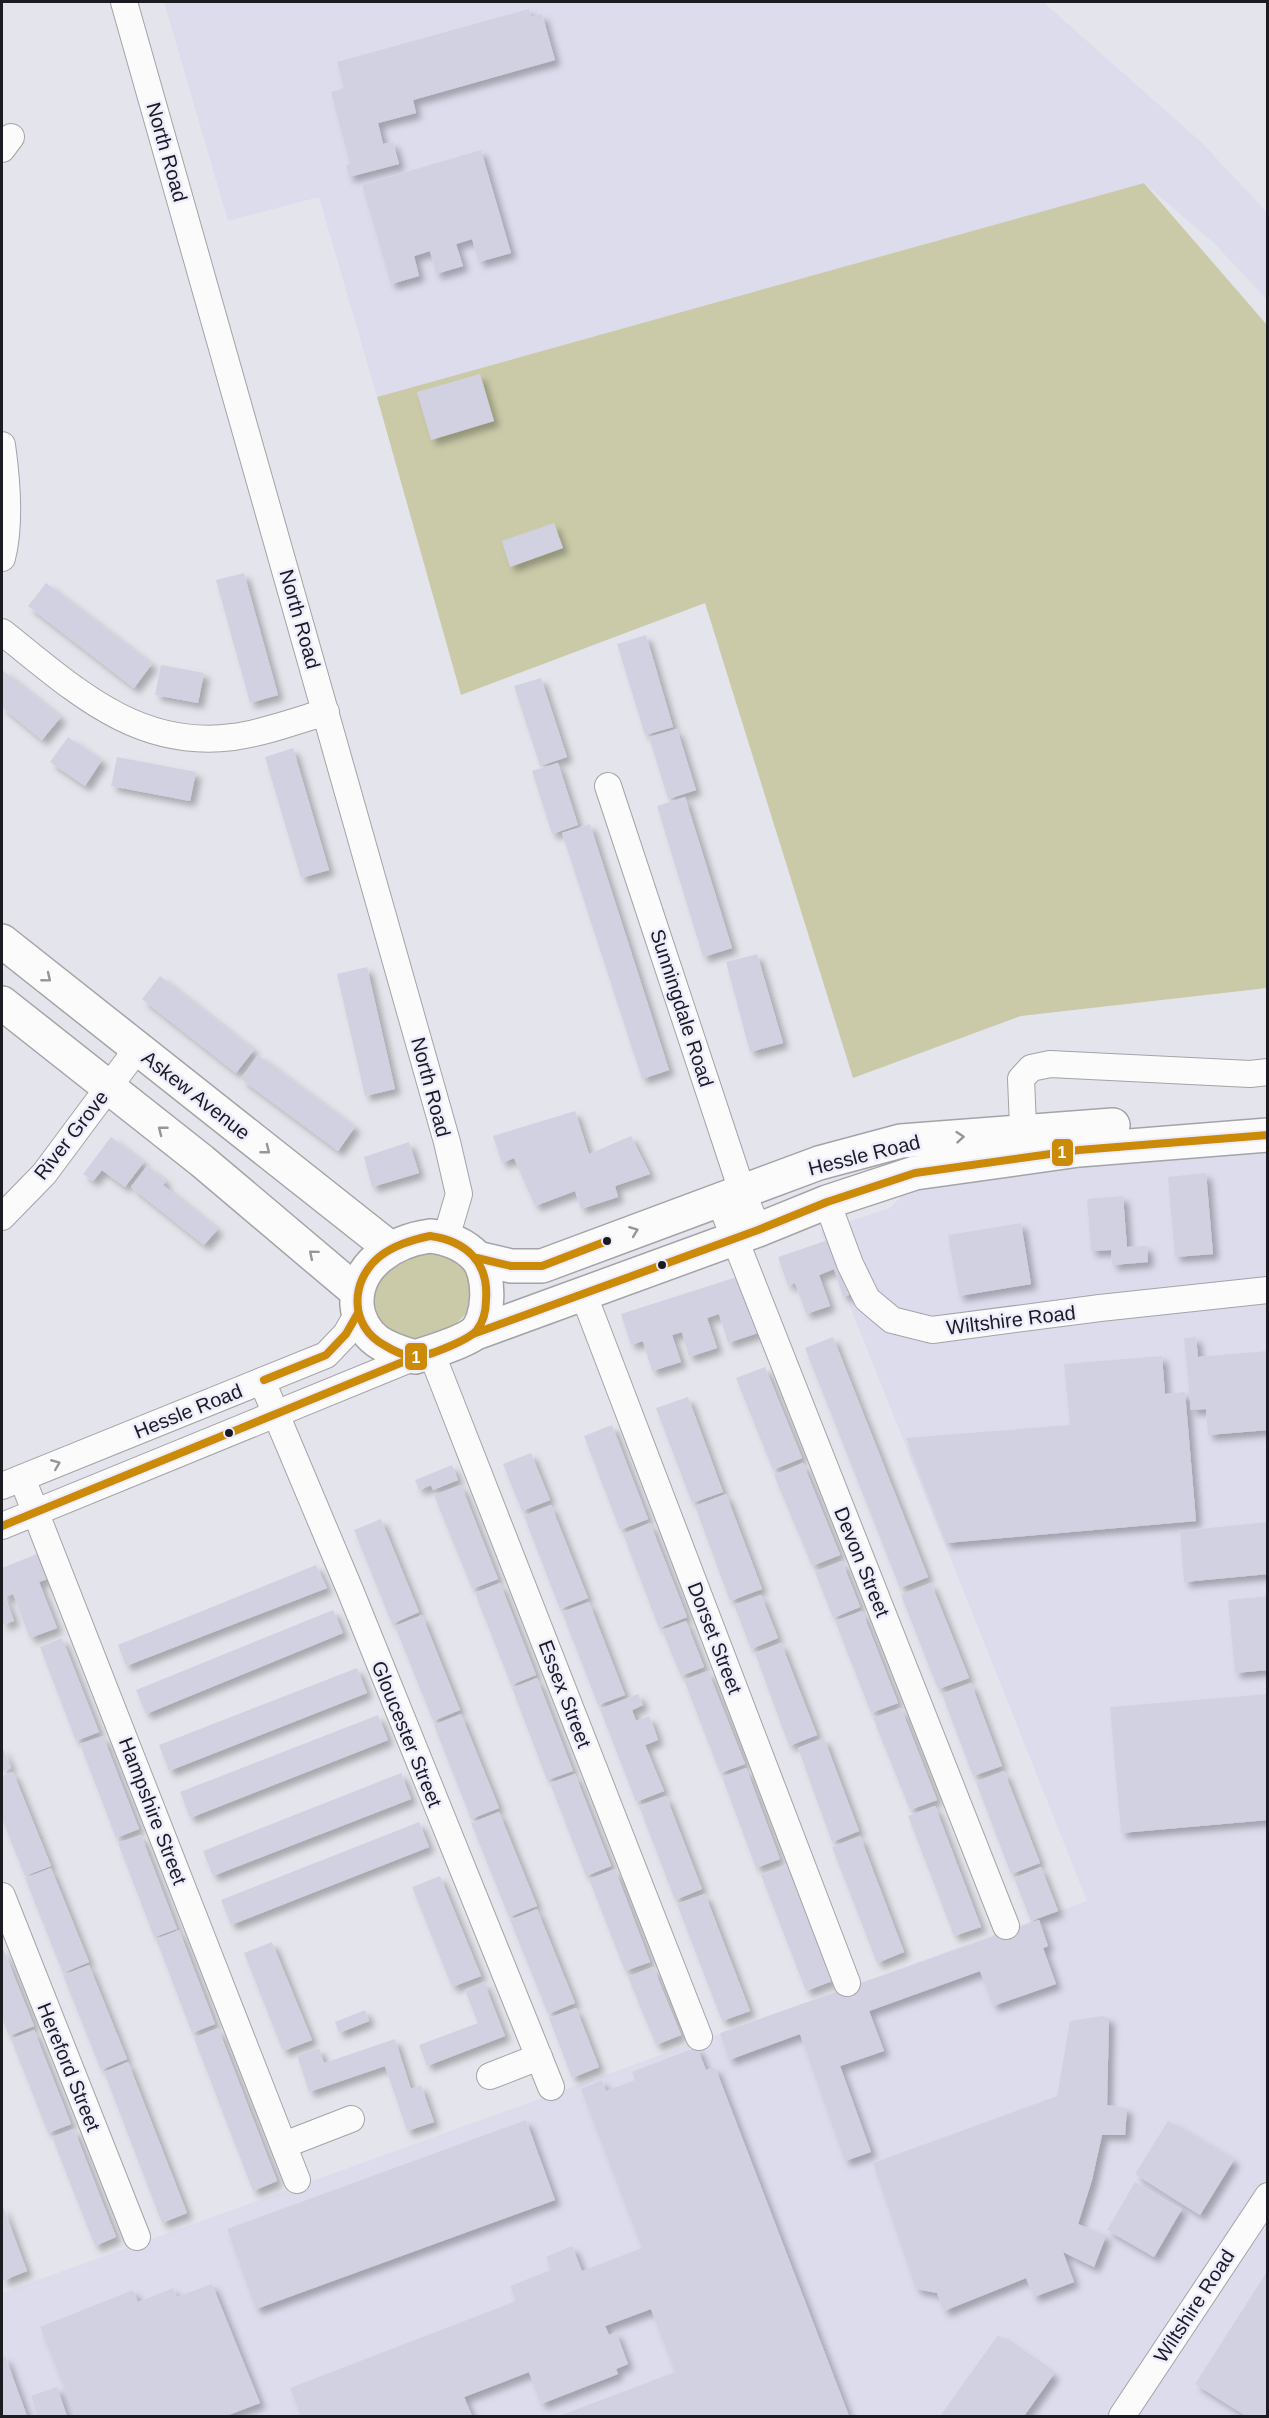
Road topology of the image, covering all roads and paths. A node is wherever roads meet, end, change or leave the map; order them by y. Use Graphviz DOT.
graph roads {
  1 [pos="124,2"];
  2 [pos="2,445"];
  3 [pos="2,558"];
  4 [pos="2,632"];
  5 [pos="326,712"];
  6 [pos="608,786"];
  7 [pos="2,941"];
  8 [pos="2,1003"];
  9 [pos="137,1049"];
  10 [pos="1268,1072"];
  11 [pos="108,1087"];
  12 [pos="1268,1114"];
  13 [pos="1268,1135"];
  14 [pos="1024,1145"];
  15 [pos="730,1195"];
  16 [pos="827,1202"];
  17 [pos="2,1217"];
  18 [pos="746,1234"];
  19 [pos="446,1238"];
  20 [pos="390,1248"];
  21 [pos="477,1258"];
  22 [pos="1268,1290"];
  23 [pos="583,1293"];
  24 [pos="358,1302"];
  25 [pos="473,1334"];
  26 [pos="423,1354"];
  27 [pos="262,1381"];
  28 [pos="276,1415"];
  29 [pos="12,1482"];
  30 [pos="36,1512"];
  31 [pos="2,1526"];
  32 [pos="2,1896"];
  33 [pos="1006,1926"];
  34 [pos="847,1983"];
  35 [pos="699,2037"];
  36 [pos="538,2057"];
  37 [pos="490,2076"];
  38 [pos="551,2087"];
  39 [pos="351,2120"];
  40 [pos="284,2145"];
  41 [pos="297,2180"];
  42 [pos="1268,2196"];
  43 [pos="137,2237"];
  44 [pos="1122,2416"];
  1 -- 5 [label="street, North Road"];
  2 -- 3 [label="street"];
  4 -- 5 [label="street"];
  5 -- 19 [label="street, North Road"];
  6 -- 15 [label="street, Sunningdale Road"];
  7 -- 9 [label="main road, Askew Avenue, one-way"];
  8 -- 11 [label="main road"];
  9 -- 11 [label="street, River Grove"];
  9 -- 20 [label="main road, Askew Avenue, one-way"];
  10 -- 14 [label="street"];
  11 -- 17 [label="street, River Grove"];
  24 -- 11 [label="main road, one-way"];
  12 -- 14 [label="main road, Hessle Road"];
  13 -- 14 [label="main road, Hessle Road"];
  15 -- 14 [label="main road, Hessle Road, one-way"];
  14 -- 16 [label="main road, Hessle Road"];
  15 -- 18 [label="street, Sunningdale Road"];
  21 -- 15 [label="main road, Hessle Road, one-way"];
  16 -- 18 [label="main road, Hessle Road"];
  16 -- 22 [label="street, Wiltshire Road"];
  18 -- 23 [label="main road, Hessle Road"];
  18 -- 33 [label="street, Devon Street"];
  19 -- 20 [label="main road"];
  19 -- 21 [label="main road"];
  20 -- 24 [label="main road"];
  21 -- 25 [label="main road"];
  23 -- 25 [label="main road, Hessle Road"];
  23 -- 34 [label="street, Dorset Street"];
  24 -- 26 [label="main road"];
  24 -- 27 [label="street, Hessle Road"];
  25 -- 26 [label="main road"];
  26 -- 28 [label="street, Hessle Road"];
  26 -- 35 [label="street, Essex Street"];
  27 -- 28 [label="street, Gloucester Street"];
  29 -- 27 [label="street, Hessle Road, one-way"];
  28 -- 30 [label="street, Hessle Road"];
  28 -- 36 [label="street, Gloucester Street"];
  29 -- 30 [label="street, Hampshire Street"];
  30 -- 31 [label="street, Hessle Road"];
  30 -- 40 [label="street, Hampshire Street"];
  32 -- 43 [label="street, Hereford Street"];
  36 -- 37 [label="street"];
  36 -- 38 [label="street, Gloucester Street"];
  39 -- 40 [label="street"];
  40 -- 41 [label="street, Hampshire Street"];
  42 -- 44 [label="street, Wiltshire Road"];
}
